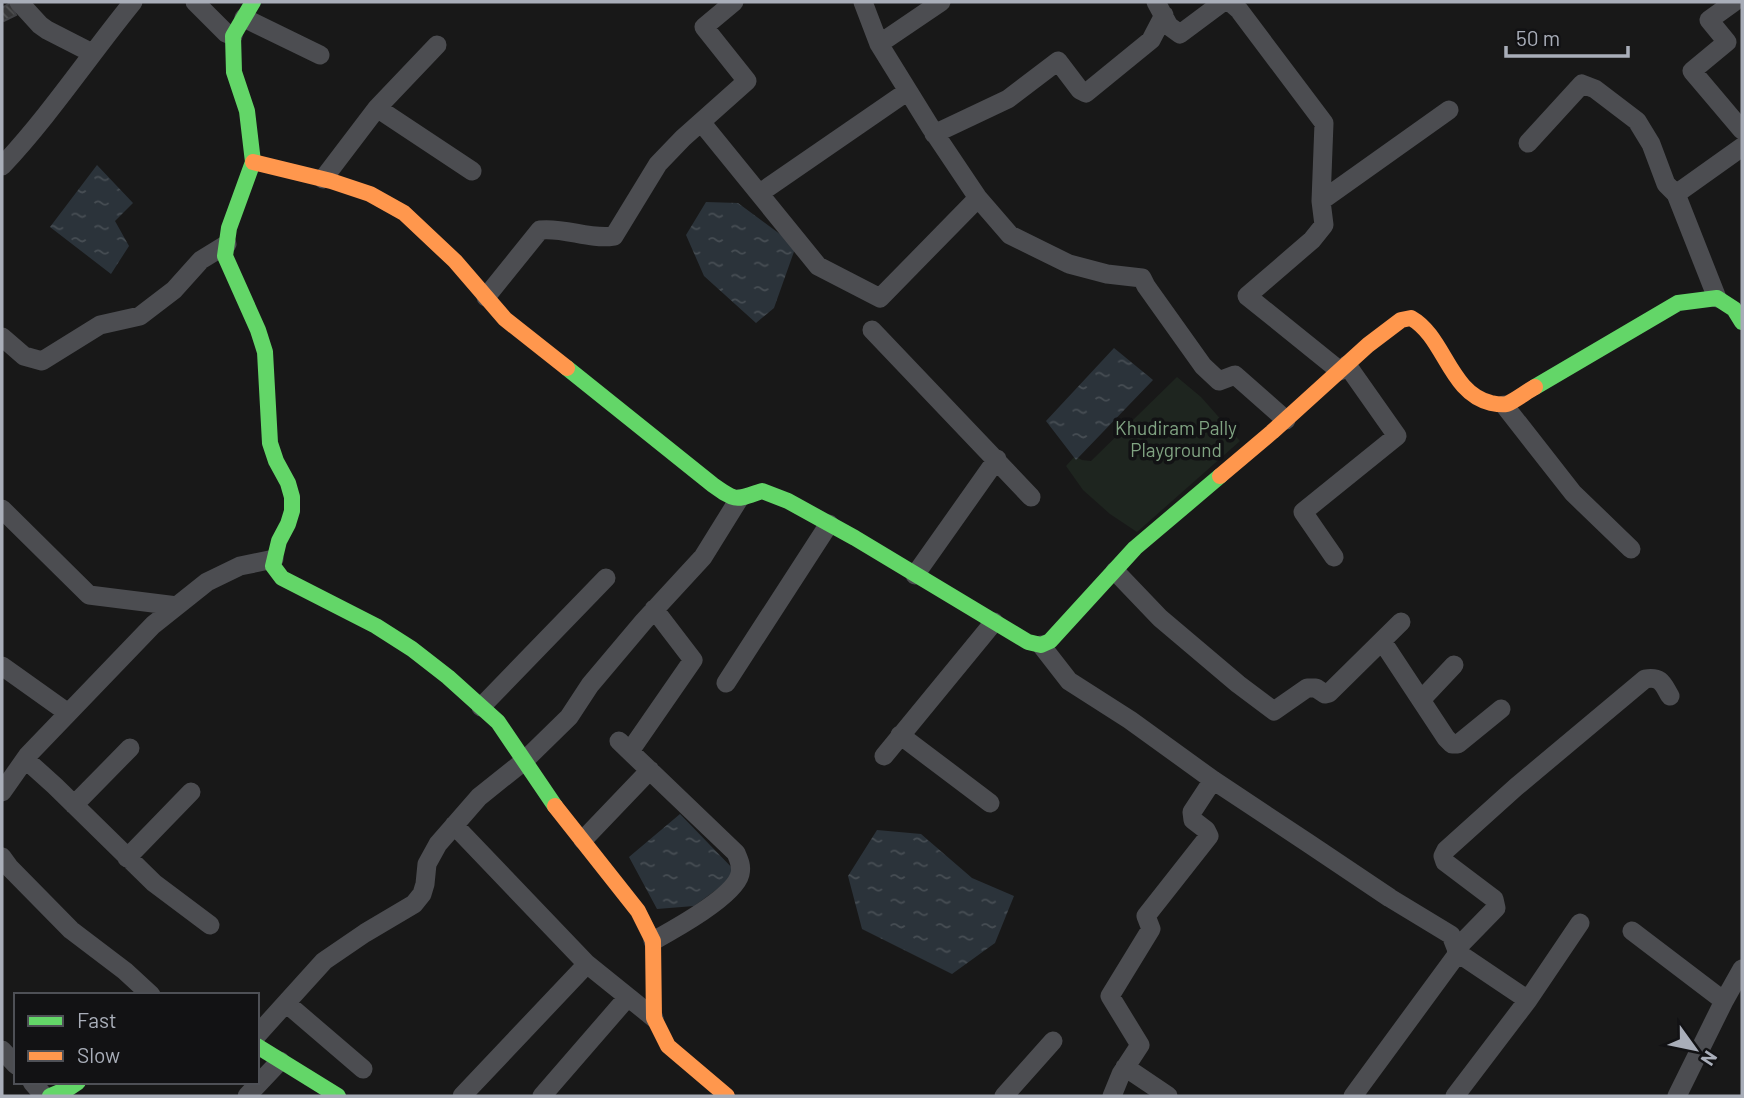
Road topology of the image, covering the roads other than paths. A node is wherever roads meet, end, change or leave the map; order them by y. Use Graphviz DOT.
graph roads {
  1 [pos="19,2"];
  2 [pos="133,2"];
  3 [pos="195,2"];
  4 [pos="734,2"];
  5 [pos="863,2"];
  6 [pos="941,2"];
  7 [pos="1223,2"];
  8 [pos="1230,2"];
  9 [pos="1724,4"];
  10 [pos="1160,9"];
  11 [pos="248,10"];
  12 [pos="233,36"];
  13 [pos="879,44"];
  14 [pos="437,45"];
  15 [pos="92,53"];
  16 [pos="320,55"];
  17 [pos="908,91"];
  18 [pos="377,108"];
  19 [pos="1450,110"];
  20 [pos="701,122"];
  21 [pos="1742,130"];
  22 [pos="934,134"];
  23 [pos="1528,143"];
  24 [pos="1742,147"];
  25 [pos="253,162"];
  26 [pos="2,166"];
  27 [pos="472,171"];
  28 [pos="323,179"];
  29 [pos="760,193"];
  30 [pos="1676,194"];
  31 [pos="978,198"];
  32 [pos="1321,201"];
  33 [pos="227,244"];
  34 [pos="486,297"];
  35 [pos="1717,298"];
  36 [pos="1742,322"];
  37 [pos="872,330"];
  38 [pos="2,337"];
  39 [pos="1343,368"];
  40 [pos="1504,405"];
  41 [pos="1286,420"];
  42 [pos="997,459"];
  43 [pos="1031,497"];
  44 [pos="739,499"];
  45 [pos="2,509"];
  46 [pos="829,524"];
  47 [pos="1631,550"];
  48 [pos="1334,557"];
  49 [pos="274,559"];
  50 [pos="1115,571"];
  51 [pos="915,575"];
  52 [pos="606,578"];
  53 [pos="177,606"];
  54 [pos="654,609"];
  55 [pos="994,622"];
  56 [pos="1401,622"];
  57 [pos="1382,641"];
  58 [pos="1041,645"];
  59 [pos="1454,665"];
  60 [pos="2,666"];
  61 [pos="726,683"];
  62 [pos="1670,696"];
  63 [pos="1421,700"];
  64 [pos="481,707"];
  65 [pos="1501,709"];
  66 [pos="68,713"];
  67 [pos="900,735"];
  68 [pos="130,748"];
  69 [pos="884,756"];
  70 [pos="25,759"];
  71 [pos="524,761"];
  72 [pos="650,770"];
  73 [pos="1213,780"];
  74 [pos="2,792"];
  75 [pos="191,792"];
  76 [pos="990,803"];
  77 [pos="74,805"];
  78 [pos="454,825"];
  79 [pos="583,840"];
  80 [pos="2,857"];
  81 [pos="127,858"];
  82 [pos="1580,923"];
  83 [pos="210,925"];
  84 [pos="1632,932"];
  85 [pos="653,941"];
  86 [pos="1457,951"];
  87 [pos="587,964"];
  88 [pos="1742,969"];
  89 [pos="149,993"];
  90 [pos="627,998"];
  91 [pos="1528,1000"];
  92 [pos="1724,1001"];
  93 [pos="286,1003"];
  94 [pos="654,1018"];
  95 [pos="259,1033"];
  96 [pos="1053,1041"];
  97 [pos="259,1047"];
  98 [pos="2,1050"];
  99 [pos="281,1061"];
  100 [pos="14,1063"];
  101 [pos="1125,1067"];
  102 [pos="363,1069"];
  103 [pos="75,1084"];
  104 [pos="259,1084"];
  105 [pos="310,1089"];
  106 [pos="50,1096"];
  107 [pos="338,1096"];
  108 [pos="462,1096"];
  109 [pos="542,1096"];
  110 [pos="727,1096"];
  111 [pos="1004,1096"];
  112 [pos="1112,1096"];
  113 [pos="1168,1096"];
  114 [pos="1353,1096"];
  115 [pos="1455,1096"];
  116 [pos="1677,1096"];
  1 -- 15 [label="street"];
  2 -- 15 [label="street"];
  3 -- 12 [label="street"];
  4 -- 20 [label="street"];
  5 -- 13 [label="street"];
  6 -- 13 [label="street"];
  7 -- 10 [label="street"];
  8 -- 32 [label="street"];
  9 -- 21 [label="street"];
  10 -- 22 [label="street"];
  11 -- 12 [label="street"];
  11 -- 16 [label="street"];
  12 -- 25 [label="street"];
  13 -- 17 [label="street"];
  14 -- 18 [label="street"];
  15 -- 26 [label="street"];
  17 -- 22 [label="street"];
  17 -- 29 [label="street"];
  18 -- 27 [label="street"];
  18 -- 28 [label="street"];
  19 -- 32 [label="street"];
  20 -- 29 [label="street"];
  20 -- 34 [label="street"];
  22 -- 31 [label="street"];
  23 -- 30 [label="street"];
  24 -- 30 [label="street"];
  25 -- 28 [label="street"];
  25 -- 33 [label="street"];
  28 -- 34 [label="street"];
  29 -- 31 [label="street"];
  30 -- 35 [label="street"];
  31 -- 41 [label="street"];
  32 -- 39 [label="street"];
  33 -- 38 [label="street"];
  33 -- 49 [label="street"];
  34 -- 44 [label="street"];
  35 -- 36 [label="street"];
  35 -- 40 [label="street"];
  37 -- 42 [label="street"];
  39 -- 40 [label="street"];
  39 -- 41 [label="street"];
  39 -- 48 [label="street"];
  40 -- 47 [label="street"];
  41 -- 50 [label="street"];
  42 -- 43 [label="street"];
  42 -- 51 [label="street"];
  44 -- 46 [label="street"];
  44 -- 54 [label="street"];
  45 -- 53 [label="street"];
  46 -- 51 [label="street"];
  46 -- 61 [label="street"];
  49 -- 53 [label="street"];
  49 -- 64 [label="street"];
  50 -- 57 [label="street"];
  50 -- 58 [label="street"];
  51 -- 55 [label="street"];
  52 -- 64 [label="street"];
  53 -- 66 [label="street"];
  54 -- 71 [label="street"];
  54 -- 72 [label="street"];
  55 -- 58 [label="street"];
  55 -- 67 [label="street"];
  56 -- 57 [label="street"];
  57 -- 63 [label="street"];
  58 -- 73 [label="street"];
  59 -- 63 [label="street"];
  60 -- 66 [label="street"];
  62 -- 86 [label="street"];
  63 -- 65 [label="street"];
  64 -- 71 [label="street"];
  66 -- 70 [label="street"];
  67 -- 69 [label="street"];
  67 -- 76 [label="street"];
  68 -- 77 [label="street"];
  70 -- 74 [label="street"];
  70 -- 77 [label="street"];
  71 -- 78 [label="street"];
  71 -- 79 [label="street"];
  72 -- 79 [label="street"];
  72 -- 85 [label="street"];
  73 -- 86 [label="street"];
  73 -- 101 [label="street"];
  75 -- 81 [label="street"];
  77 -- 81 [label="street"];
  78 -- 87 [label="street"];
  78 -- 93 [label="street"];
  79 -- 85 [label="street"];
  80 -- 89 [label="street"];
  81 -- 83 [label="street"];
  82 -- 91 [label="street"];
  84 -- 92 [label="street"];
  85 -- 94 [label="street"];
  86 -- 91 [label="street"];
  86 -- 114 [label="street"];
  87 -- 90 [label="street"];
  87 -- 108 [label="street"];
  88 -- 92 [label="street"];
  90 -- 94 [label="street"];
  90 -- 109 [label="street"];
  91 -- 115 [label="street"];
  92 -- 116 [label="street"];
  93 -- 95 [label="street"];
  93 -- 102 [label="street"];
  94 -- 110 [label="street"];
  96 -- 111 [label="street"];
  97 -- 99 [label="street"];
  98 -- 100 [label="street"];
  99 -- 104 [label="street"];
  99 -- 105 [label="street"];
  101 -- 112 [label="street"];
  101 -- 113 [label="street"];
  103 -- 106 [label="street"];
  105 -- 107 [label="street"];
}
